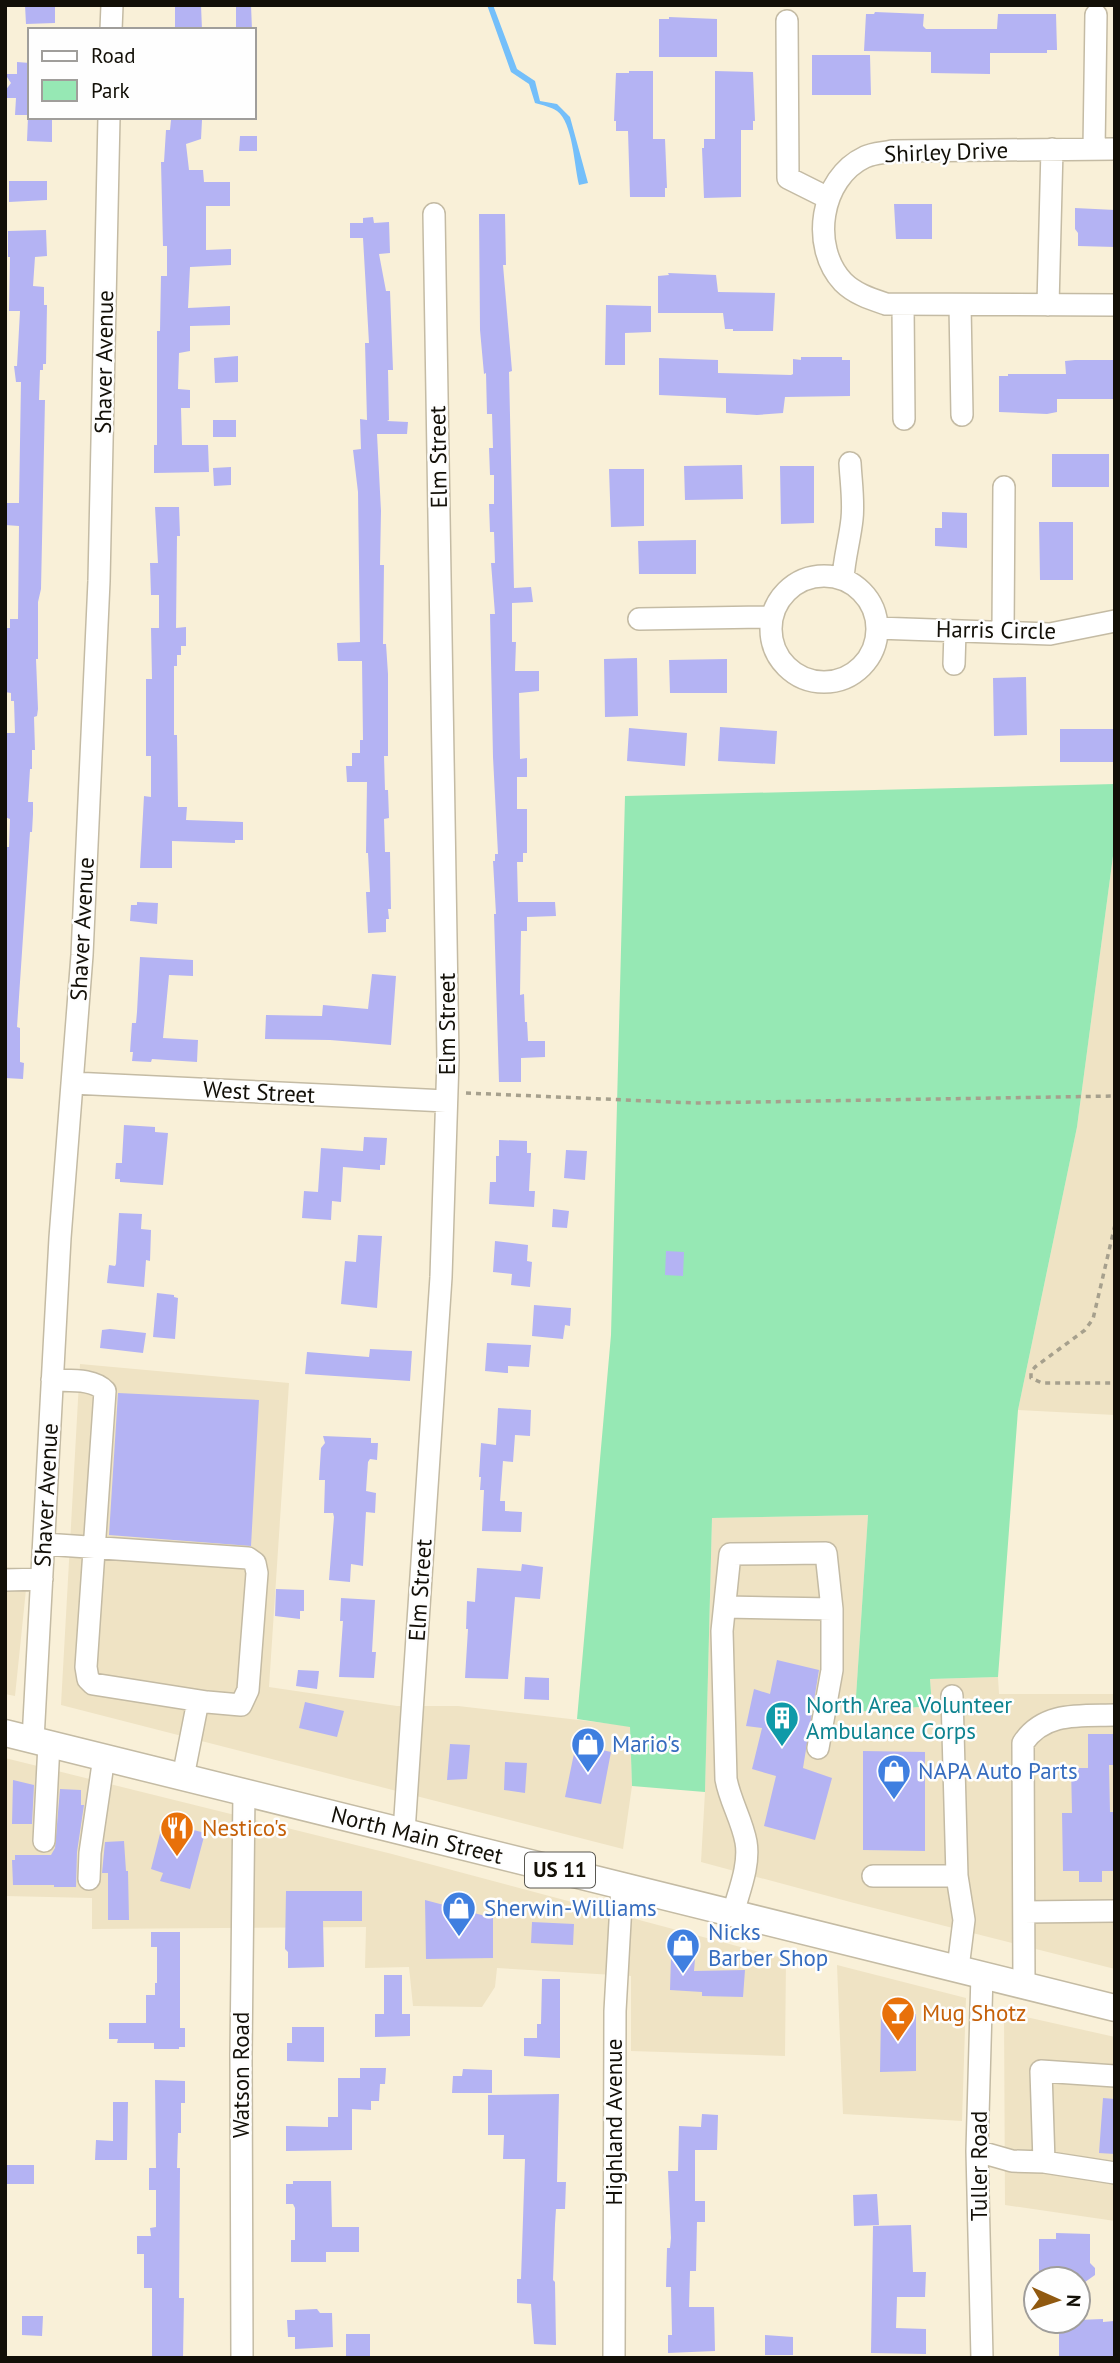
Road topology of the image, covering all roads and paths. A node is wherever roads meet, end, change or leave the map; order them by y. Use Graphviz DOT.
graph roads {
  1 [pos="112,5"];
  2 [pos="1096,15"];
  3 [pos="787,21"];
  4 [pos="111,28"];
  5 [pos="109,119"];
  6 [pos="1052,149"];
  7 [pos="1104,149"];
  8 [pos="828,198"];
  9 [pos="434,214"];
  10 [pos="904,305"];
  11 [pos="960,305"];
  12 [pos="1048,305"];
  13 [pos="1115,305"];
  14 [pos="962,415"];
  15 [pos="904,419"];
  16 [pos="850,463"];
  17 [pos="1004,487"];
  18 [pos="843,579"];
  19 [pos="772,617"];
  20 [pos="639,619"];
  21 [pos="1115,621"];
  22 [pos="877,628"];
  23 [pos="955,631"];
  24 [pos="1003,632"];
  25 [pos="954,664"];
  26 [pos="72,1083"];
  27 [pos="447,1096"];
  28 [pos="1115,1096"];
  29 [pos="1115,1226"];
  30 [pos="52,1380"];
  31 [pos="1115,1383"];
  32 [pos="44,1544"];
  33 [pos="93,1547"];
  34 [pos="42,1579"];
  35 [pos="5,1580"];
  36 [pos="725,1607"];
  37 [pos="832,1609"];
  38 [pos="952,1696"];
  39 [pos="198,1701"];
  40 [pos="1115,1715"];
  41 [pos="5,1733"];
  42 [pos="41,1742"];
  43 [pos="818,1748"];
  44 [pos="104,1758"];
  45 [pos="183,1777"];
  46 [pos="244,1792"];
  47 [pos="404,1832"];
  48 [pos="44,1841"];
  49 [pos="873,1875"];
  50 [pos="957,1876"];
  51 [pos="89,1879"];
  52 [pos="622,1885"];
  53 [pos="1115,1911"];
  54 [pos="1024,1912"];
  55 [pos="733,1913"];
  56 [pos="970,1971"];
  57 [pos="1024,1984"];
  58 [pos="1115,2008"];
  59 [pos="1115,2076"];
  60 [pos="977,2151"];
  61 [pos="1044,2162"];
  62 [pos="1115,2173"];
  63 [pos="242,2358"];
  64 [pos="614,2358"];
  65 [pos="982,2358"];
  1 -- 4 [label="street"];
  2 -- 7 [label="street"];
  3 -- 8 [label="street"];
  5 -- 26 [label="street, Shaver Avenue"];
  6 -- 7 [label="street, Shirley Drive"];
  6 -- 8 [label="street, Shirley Drive"];
  6 -- 12 [label="street"];
  8 -- 10 [label="street, Shirley Drive"];
  9 -- 27 [label="street, Elm Street"];
  10 -- 11 [label="street, Shirley Drive"];
  10 -- 15 [label="street"];
  11 -- 12 [label="street, Shirley Drive"];
  11 -- 14 [label="street"];
  12 -- 13 [label="street, Shirley Drive"];
  16 -- 18 [label="street"];
  17 -- 24 [label="street"];
  18 -- 19 [label="street"];
  18 -- 22 [label="street"];
  19 -- 20 [label="street"];
  19 -- 22 [label="street"];
  21 -- 24 [label="street, Harris Circle"];
  22 -- 23 [label="street, Harris Circle"];
  23 -- 24 [label="street, Harris Circle"];
  23 -- 25 [label="street"];
  26 -- 27 [label="street, West Street"];
  26 -- 30 [label="street, Shaver Avenue"];
  27 -- 28 [label="path"];
  27 -- 47 [label="street, Elm Street"];
  29 -- 31 [label="path"];
  30 -- 32 [label="street, Shaver Avenue"];
  30 -- 33 [label="street"];
  32 -- 33 [label="street"];
  32 -- 34 [label="street, Shaver Avenue"];
  33 -- 39 [label="street"];
  33 -- 39 [label="street"];
  34 -- 35 [label="street"];
  34 -- 42 [label="street, Shaver Avenue"];
  36 -- 37 [label="street"];
  36 -- 37 [label="street"];
  36 -- 55 [label="street"];
  37 -- 43 [label="street"];
  38 -- 50 [label="street, Tuller Road"];
  39 -- 45 [label="street"];
  40 -- 54 [label="street"];
  41 -- 42 [label="main road, North Main Street / US 11"];
  42 -- 44 [label="main road, North Main Street / US 11"];
  42 -- 48 [label="street, Shaver Avenue"];
  44 -- 45 [label="main road, North Main Street / US 11"];
  44 -- 51 [label="street"];
  45 -- 46 [label="main road, North Main Street / US 11"];
  46 -- 47 [label="main road, North Main Street / US 11"];
  46 -- 63 [label="street, Watson Road"];
  47 -- 52 [label="main road, North Main Street / US 11"];
  49 -- 50 [label="street"];
  50 -- 56 [label="street, Tuller Road"];
  52 -- 55 [label="main road, North Main Street / US 11"];
  52 -- 64 [label="street, Highland Avenue"];
  53 -- 54 [label="street"];
  54 -- 57 [label="street"];
  55 -- 56 [label="main road, North Main Street / US 11"];
  56 -- 57 [label="main road, North Main Street / US 11"];
  56 -- 60 [label="street, Tuller Road"];
  57 -- 58 [label="main road, North Main Street / US 11"];
  59 -- 61 [label="street"];
  60 -- 61 [label="street"];
  60 -- 65 [label="street, Tuller Road"];
  61 -- 62 [label="street"];
}
